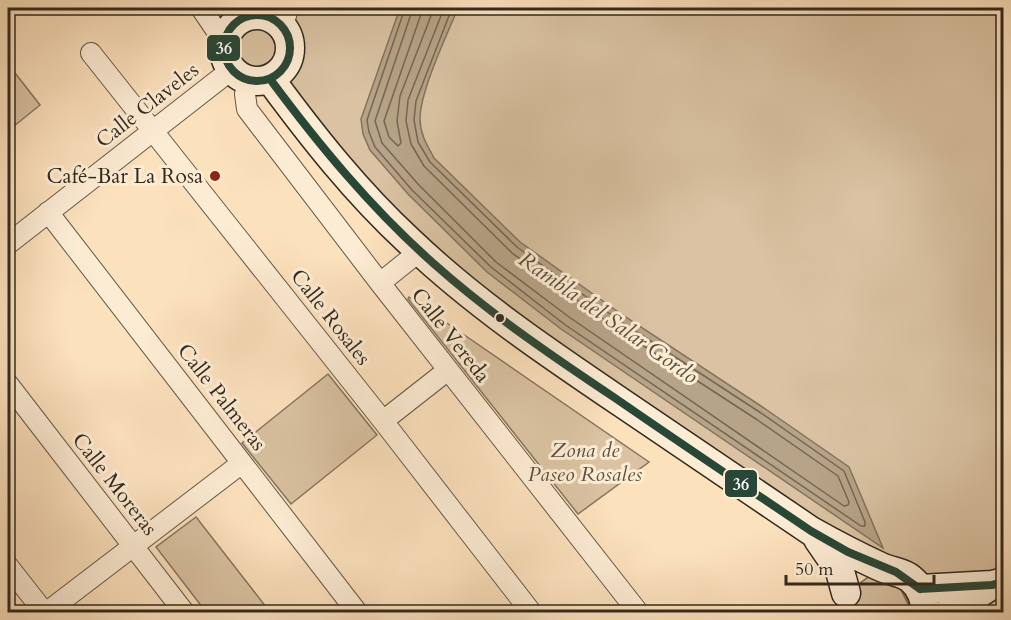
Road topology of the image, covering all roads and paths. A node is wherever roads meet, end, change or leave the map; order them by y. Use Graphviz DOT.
graph roads {
  1 [pos="201,8"];
  2 [pos="285,17"];
  3 [pos="230,23"];
  4 [pos="91,53"];
  5 [pos="250,76"];
  6 [pos="153,131"];
  7 [pos="48,212"];
  8 [pos="8,244"];
  9 [pos="420,251"];
  10 [pos="380,283"];
  11 [pos="448,370"];
  12 [pos="8,384"];
  13 [pos="383,422"];
  14 [pos="242,463"];
  15 [pos="811,531"];
  16 [pos="133,546"];
  17 [pos="8,566"];
  18 [pos="886,569"];
  19 [pos="998,583"];
  20 [pos="923,601"];
  21 [pos="844,603"];
  22 [pos="46,612"];
  23 [pos="184,612"];
  24 [pos="357,612"];
  25 [pos="531,612"];
  26 [pos="638,612"];
  27 [pos="949,612"];
  1 -- 3 [label="street"];
  2 -- 3 [label="main road"];
  2 -- 5 [label="main road"];
  3 -- 5 [label="main road"];
  4 -- 6 [label="street, Calle Rosales"];
  5 -- 6 [label="street, Calle Claveles"];
  5 -- 9 [label="main road"];
  5 -- 10 [label="street, Calle Vereda"];
  6 -- 7 [label="street, Calle Claveles"];
  6 -- 13 [label="street, Calle Rosales"];
  7 -- 8 [label="street, Calle Claveles"];
  7 -- 14 [label="street, Calle Palmeras"];
  9 -- 10 [label="street"];
  9 -- 15 [label="main road"];
  10 -- 11 [label="street, Calle Vereda"];
  11 -- 13 [label="street"];
  11 -- 26 [label="street, Calle Vereda"];
  12 -- 16 [label="street, Calle Moreras"];
  13 -- 25 [label="street, Calle Rosales"];
  14 -- 16 [label="street"];
  14 -- 24 [label="street, Calle Palmeras"];
  15 -- 18 [label="main road"];
  15 -- 21 [label="main road"];
  16 -- 22 [label="street"];
  16 -- 23 [label="street, Calle Moreras"];
  17 -- 22 [label="street"];
  18 -- 20 [label="main road"];
  18 -- 21 [label="main road"];
  19 -- 20 [label="main road"];
  19 -- 27 [label="main road"];
}
